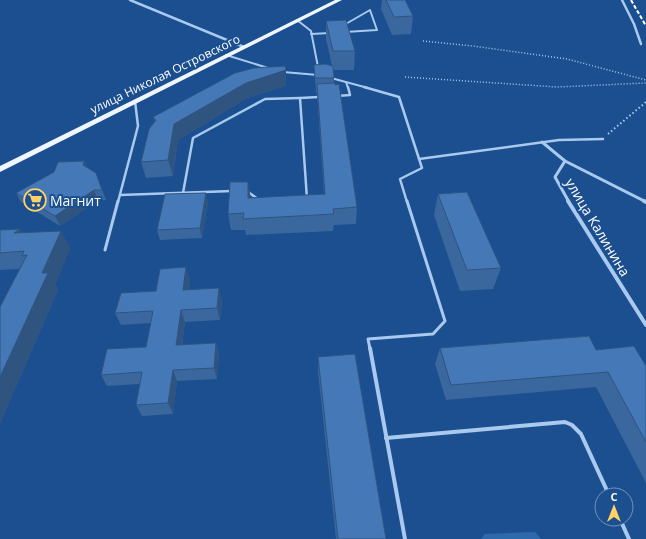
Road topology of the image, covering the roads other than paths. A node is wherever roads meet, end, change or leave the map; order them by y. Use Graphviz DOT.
graph roads {
  1 [pos="130,0"];
  2 [pos="339,0"];
  3 [pos="622,0"];
  4 [pos="297,20"];
  5 [pos="344,25"];
  6 [pos="338,32"];
  7 [pos="331,33"];
  8 [pos="311,34"];
  9 [pos="641,44"];
  10 [pos="244,47"];
  11 [pos="226,56"];
  12 [pos="270,69"];
  13 [pos="278,71"];
  14 [pos="326,77"];
  15 [pos="346,82"];
  16 [pos="336,96"];
  17 [pos="322,97"];
  18 [pos="300,98"];
  19 [pos="134,101"];
  20 [pos="603,139"];
  21 [pos="542,142"];
  22 [pos="419,159"];
  23 [pos="565,161"];
  24 [pos="0,169"];
  25 [pos="238,191"];
  26 [pos="246,191"];
  27 [pos="183,193"];
  28 [pos="120,195"];
  29 [pos="262,202"];
  30 [pos="646,202"];
  31 [pos="308,203"];
  32 [pos="105,250"];
  33 [pos="646,325"];
  34 [pos="386,438"];
  35 [pos="605,487"];
  36 [pos="624,527"];
  37 [pos="405,539"];
  38 [pos="629,539"];
  1 -- 10 [label="street"];
  2 -- 4 [label="main road, улица Николая Островского"];
  3 -- 9 [label="street"];
  4 -- 8 [label="lane"];
  4 -- 10 [label="main road, улица Николая Островского"];
  5 -- 6 [label="lane"];
  7 -- 8 [label="lane"];
  8 -- 13 [label="lane"];
  10 -- 11 [label="main road, улица Николая Островского"];
  11 -- 12 [label="lane"];
  11 -- 19 [label="main road, улица Николая Островского"];
  14 -- 15 [label="lane"];
  15 -- 16 [label="lane"];
  15 -- 22 [label="lane"];
  17 -- 18 [label="lane"];
  18 -- 27 [label="lane"];
  18 -- 31 [label="lane"];
  19 -- 24 [label="main road, улица Николая Островского"];
  19 -- 28 [label="lane"];
  20 -- 21 [label="lane"];
  21 -- 22 [label="lane"];
  21 -- 23 [label="street"];
  22 -- 34 [label="lane"];
  23 -- 30 [label="street"];
  23 -- 33 [label="street, улица Калинина"];
  25 -- 27 [label="lane"];
  26 -- 29 [label="lane"];
  27 -- 28 [label="lane"];
  28 -- 32 [label="lane"];
  34 -- 35 [label="lane"];
  34 -- 37 [label="lane"];
  36 -- 38 [label="lane"];
}
